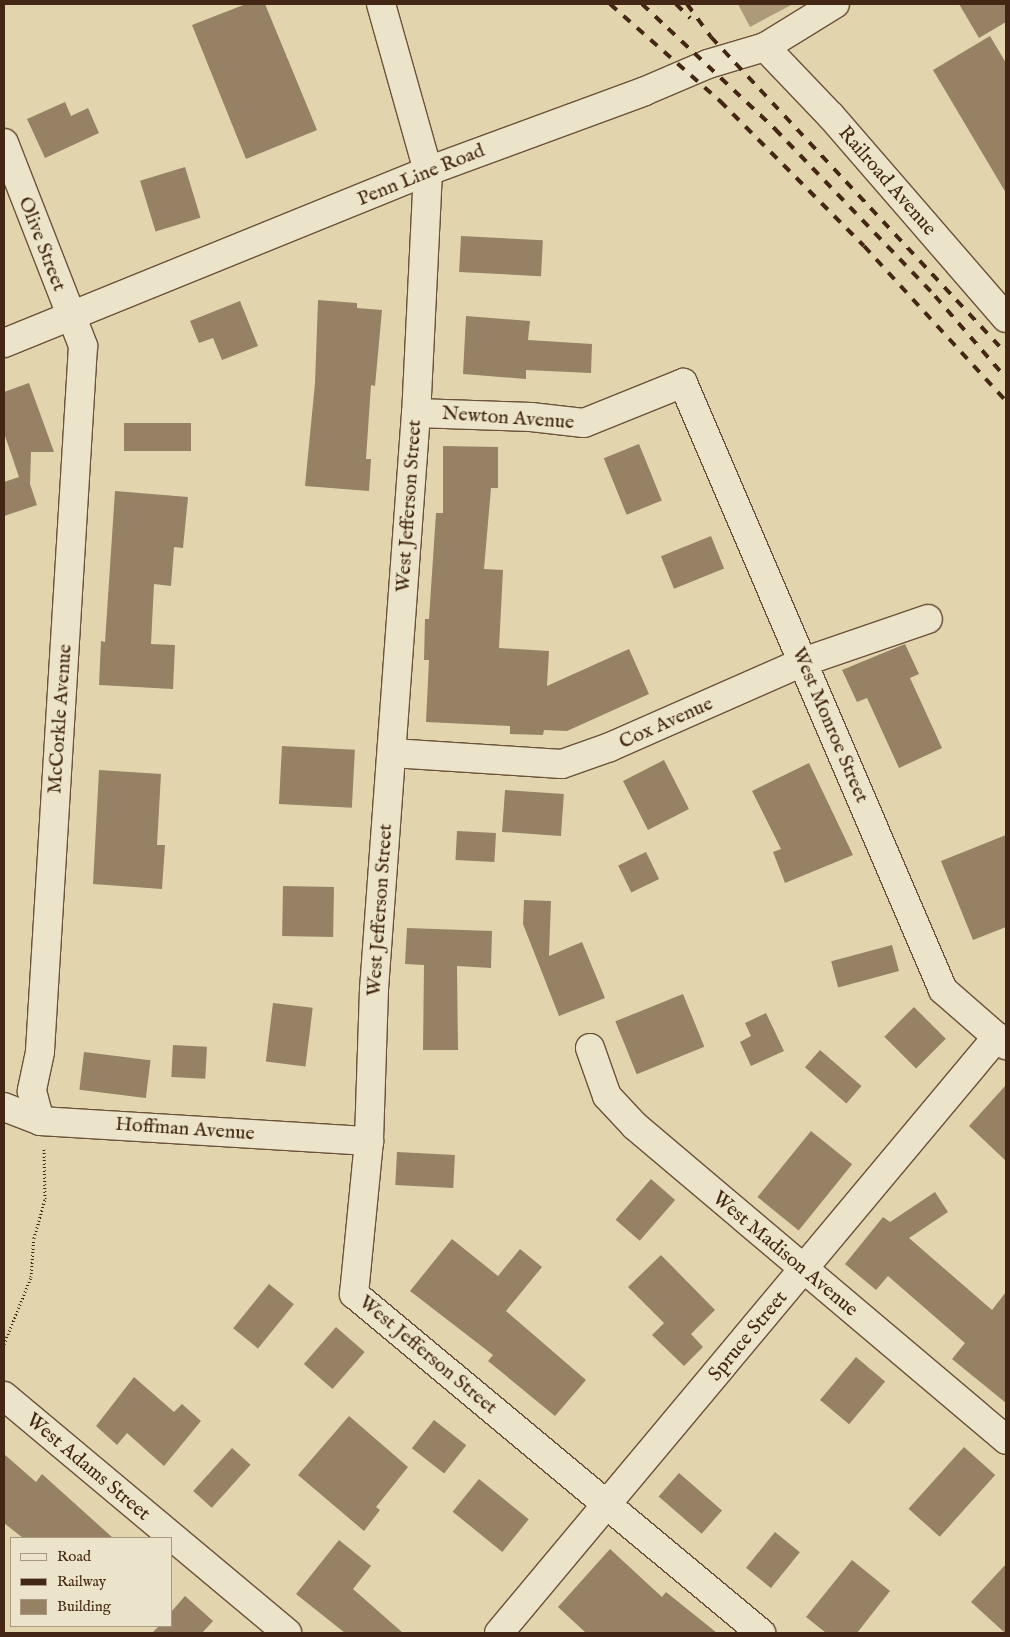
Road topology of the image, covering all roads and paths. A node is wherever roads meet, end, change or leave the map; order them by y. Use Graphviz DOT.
graph roads {
  1 [pos="382,4"];
  2 [pos="835,4"];
  3 [pos="765,47"];
  4 [pos="4,143"];
  5 [pos="428,171"];
  6 [pos="70,318"];
  7 [pos="1006,318"];
  8 [pos="4,344"];
  9 [pos="683,383"];
  10 [pos="416,413"];
  11 [pos="928,619"];
  12 [pos="803,662"];
  13 [pos="392,753"];
  14 [pos="1002,1041"];
  15 [pos="590,1048"];
  16 [pos="4,1107"];
  17 [pos="40,1121"];
  18 [pos="369,1141"];
  19 [pos="803,1271"];
  20 [pos="4,1344"];
  21 [pos="4,1396"];
  22 [pos="1006,1440"];
  23 [pos="606,1504"];
  24 [pos="287,1633"];
  25 [pos="499,1633"];
  26 [pos="761,1633"];
  1 -- 5 [label="street, West Jefferson Street"];
  2 -- 3 [label="street, Penn Line Road"];
  3 -- 5 [label="street, Penn Line Road"];
  3 -- 7 [label="street, Railroad Avenue"];
  4 -- 6 [label="street, Olive Street"];
  5 -- 6 [label="street, Penn Line Road"];
  5 -- 10 [label="street, West Jefferson Street"];
  6 -- 8 [label="street, Penn Line Road"];
  6 -- 17 [label="street, McCorkle Avenue"];
  9 -- 10 [label="street, Newton Avenue"];
  9 -- 12 [label="street, West Monroe Street"];
  10 -- 13 [label="street, West Jefferson Street"];
  11 -- 12 [label="street, Cox Avenue"];
  12 -- 13 [label="street, Cox Avenue"];
  12 -- 14 [label="street, West Monroe Street"];
  13 -- 18 [label="street, West Jefferson Street"];
  14 -- 19 [label="street, Spruce Street"];
  15 -- 19 [label="street, West Madison Avenue"];
  16 -- 17 [label="street, Hoffman Avenue"];
  17 -- 18 [label="street, Hoffman Avenue"];
  17 -- 20 [label="path"];
  18 -- 23 [label="street, West Jefferson Street"];
  19 -- 22 [label="street, West Madison Avenue"];
  19 -- 23 [label="street, Spruce Street"];
  21 -- 24 [label="street, West Adams Street"];
  23 -- 25 [label="street, Spruce Street"];
  23 -- 26 [label="street, West Jefferson Street"];
}
